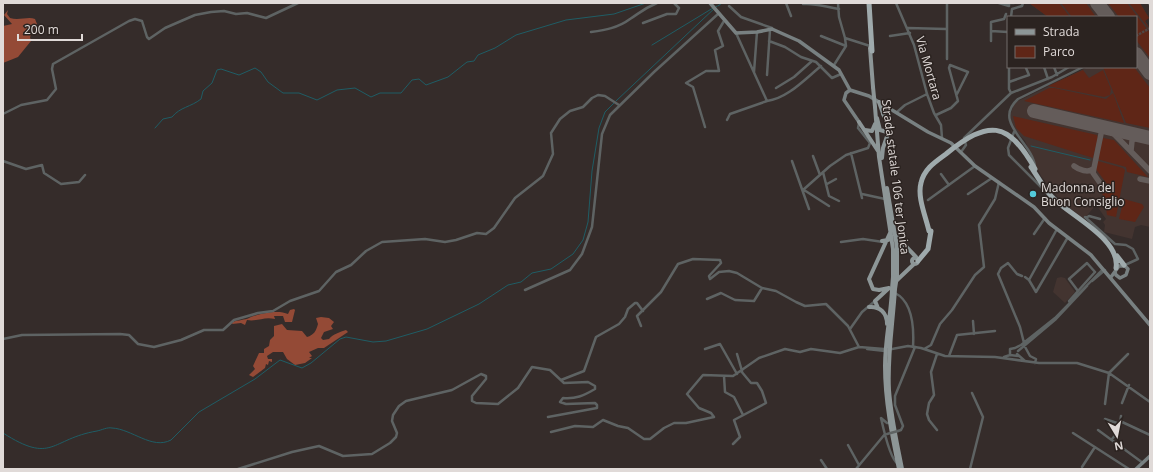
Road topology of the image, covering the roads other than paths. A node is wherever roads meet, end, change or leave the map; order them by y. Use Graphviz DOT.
graph roads {
  1 [pos="298,3"];
  2 [pos="657,3"];
  3 [pos="674,3"];
  4 [pos="710,3"];
  5 [pos="786,3"];
  6 [pos="838,3"];
  7 [pos="868,3"];
  8 [pos="896,3"];
  9 [pos="947,3"];
  10 [pos="999,3"];
  11 [pos="1014,3"];
  12 [pos="1022,3"];
  13 [pos="803,4"];
  14 [pos="730,6"];
  15 [pos="839,9"];
  16 [pos="718,14"];
  17 [pos="1006,14"];
  18 [pos="791,16"];
  19 [pos="1011,16"];
  20 [pos="724,21"];
  21 [pos="643,23"];
  22 [pos="908,28"];
  23 [pos="771,29"];
  24 [pos="946,29"];
  25 [pos="991,31"];
  26 [pos="591,32"];
  27 [pos="757,32"];
  28 [pos="1007,32"];
  29 [pos="736,33"];
  30 [pos="910,33"];
  31 [pos="821,36"];
  32 [pos="890,36"];
  33 [pos="845,38"];
  34 [pos="991,40"];
  35 [pos="769,41"];
  36 [pos="846,46"];
  37 [pos="871,48"];
  38 [pos="947,59"];
  39 [pos="812,61"];
  40 [pos="834,65"];
  41 [pos="821,66"];
  42 [pos="1009,68"];
  43 [pos="1026,68"];
  44 [pos="1044,68"];
  45 [pos="1054,68"];
  46 [pos="1068,68"];
  47 [pos="1081,68"];
  48 [pos="754,72"];
  49 [pos="842,74"];
  50 [pos="767,75"];
  51 [pos="1057,75"];
  52 [pos="1048,79"];
  53 [pos="1009,82"];
  54 [pos="776,88"];
  55 [pos="850,90"];
  56 [pos="1010,93"];
  57 [pos="927,94"];
  58 [pos="957,94"];
  59 [pos="767,101"];
  60 [pos="879,102"];
  61 [pos="619,104"];
  62 [pos="887,106"];
  63 [pos="882,112"];
  64 [pos="897,112"];
  65 [pos="3,114"];
  66 [pos="936,115"];
  67 [pos="876,119"];
  68 [pos="727,120"];
  69 [pos="859,122"];
  70 [pos="705,127"];
  71 [pos="891,127"];
  72 [pos="864,130"];
  73 [pos="1014,132"];
  74 [pos="942,138"];
  75 [pos="961,152"];
  76 [pos="851,153"];
  77 [pos="813,156"];
  78 [pos="881,157"];
  79 [pos="3,161"];
  80 [pos="792,161"];
  81 [pos="975,166"];
  82 [pos="1035,169"];
  83 [pos="823,172"];
  84 [pos="941,174"];
  85 [pos="85,175"];
  86 [pos="820,175"];
  87 [pos="992,178"];
  88 [pos="836,179"];
  89 [pos="999,182"];
  90 [pos="827,184"];
  91 [pos="949,185"];
  92 [pos="803,190"];
  93 [pos="862,194"];
  94 [pos="968,194"];
  95 [pos="1051,196"];
  96 [pos="862,198"];
  97 [pos="886,199"];
  98 [pos="928,200"];
  99 [pos="839,201"];
  100 [pos="829,206"];
  101 [pos="809,209"];
  102 [pos="1045,218"];
  103 [pos="1100,219"];
  104 [pos="890,227"];
  105 [pos="1057,229"];
  106 [pos="930,231"];
  107 [pos="1034,234"];
  108 [pos="895,235"];
  109 [pos="1068,237"];
  110 [pos="888,240"];
  111 [pos="882,241"];
  112 [pos="841,242"];
  113 [pos="886,246"];
  114 [pos="917,258"];
  115 [pos="1125,267"];
  116 [pos="1104,270"];
  117 [pos="1116,270"];
  118 [pos="1097,274"];
  119 [pos="895,277"];
  120 [pos="1111,277"];
  121 [pos="1122,277"];
  122 [pos="1029,280"];
  123 [pos="1115,283"];
  124 [pos="762,288"];
  125 [pos="525,290"];
  126 [pos="893,290"];
  127 [pos="1078,291"];
  128 [pos="707,299"];
  129 [pos="876,301"];
  130 [pos="1069,302"];
  131 [pos="869,307"];
  132 [pos="878,308"];
  133 [pos="643,311"];
  134 [pos="973,321"];
  135 [pos="1053,321"];
  136 [pos="1149,324"];
  137 [pos="641,326"];
  138 [pos="850,329"];
  139 [pos="995,331"];
  140 [pos="974,334"];
  141 [pos="3,339"];
  142 [pos="888,342"];
  143 [pos="1024,344"];
  144 [pos="859,347"];
  145 [pos="914,347"];
  146 [pos="1014,348"];
  147 [pos="705,349"];
  148 [pos="892,349"];
  149 [pos="924,349"];
  150 [pos="885,350"];
  151 [pos="736,354"];
  152 [pos="937,354"];
  153 [pos="1010,354"];
  154 [pos="1017,354"];
  155 [pos="1128,354"];
  156 [pos="949,356"];
  157 [pos="1002,358"];
  158 [pos="1025,361"];
  159 [pos="1035,363"];
  160 [pos="741,371"];
  161 [pos="1109,373"];
  162 [pos="737,374"];
  163 [pos="724,376"];
  164 [pos="561,380"];
  165 [pos="1129,385"];
  166 [pos="972,393"];
  167 [pos="1150,402"];
  168 [pos="1122,403"];
  169 [pos="1105,404"];
  170 [pos="743,415"];
  171 [pos="1121,416"];
  172 [pos="548,417"];
  173 [pos="1105,419"];
  174 [pos="1120,422"];
  175 [pos="890,423"];
  176 [pos="937,430"];
  177 [pos="1098,430"];
  178 [pos="551,432"];
  179 [pos="1073,433"];
  180 [pos="886,434"];
  181 [pos="1150,435"];
  182 [pos="1112,439"];
  183 [pos="733,444"];
  184 [pos="848,445"];
  185 [pos="1095,447"];
  186 [pos="1150,456"];
  187 [pos="821,460"];
  188 [pos="1143,464"];
  189 [pos="858,467"];
  190 [pos="898,467"];
  191 [pos="1082,467"];
  192 [pos="238,469"];
  193 [pos="827,469"];
  194 [pos="861,469"];
  195 [pos="902,469"];
  196 [pos="970,469"];
  197 [pos="1129,469"];
  198 [pos="1136,469"];
  1 -- 65 [label="street"];
  2 -- 26 [label="street"];
  3 -- 21 [label="street"];
  4 -- 16 [label="main road"];
  5 -- 18 [label="street"];
  6 -- 15 [label="street"];
  7 -- 37 [label="highway, Strada statale 106 ter Jonica"];
  8 -- 22 [label="street, Via Mortara"];
  9 -- 24 [label="street, Via Mortara"];
  10 -- 11 [label="street"];
  12 -- 19 [label="street"];
  13 -- 15 [label="street"];
  14 -- 23 [label="street"];
  15 -- 33 [label="street"];
  16 -- 20 [label="main road"];
  16 -- 61 [label="street"];
  17 -- 25 [label="street"];
  20 -- 29 [label="main road"];
  20 -- 70 [label="street"];
  22 -- 24 [label="street"];
  22 -- 30 [label="street, Via Mortara"];
  23 -- 27 [label="main road"];
  23 -- 35 [label="street"];
  23 -- 40 [label="main road"];
  24 -- 38 [label="street, Via Mortara"];
  25 -- 28 [label="street"];
  25 -- 34 [label="street"];
  27 -- 29 [label="main road"];
  27 -- 48 [label="street"];
  29 -- 48 [label="street"];
  30 -- 32 [label="street"];
  30 -- 57 [label="street, Via Mortara"];
  31 -- 36 [label="street"];
  33 -- 36 [label="street"];
  33 -- 37 [label="street"];
  35 -- 39 [label="street"];
  35 -- 50 [label="street"];
  36 -- 40 [label="street"];
  37 -- 67 [label="main road, Strada statale 106 ter Jonica, bridge"];
  39 -- 41 [label="street"];
  39 -- 54 [label="street"];
  40 -- 49 [label="main road"];
  41 -- 49 [label="street"];
  41 -- 59 [label="street"];
  42 -- 53 [label="street"];
  43 -- 53 [label="street"];
  44 -- 52 [label="street"];
  45 -- 51 [label="street"];
  46 -- 51 [label="street"];
  47 -- 73 [label="street"];
  48 -- 59 [label="street"];
  49 -- 55 [label="main road"];
  51 -- 52 [label="street"];
  52 -- 56 [label="street"];
  53 -- 56 [label="street"];
  55 -- 60 [label="main road"];
  55 -- 69 [label="main road"];
  56 -- 75 [label="street"];
  57 -- 64 [label="street"];
  57 -- 66 [label="street, Via Mortara"];
  58 -- 58 [label="street"];
  58 -- 66 [label="street"];
  59 -- 68 [label="street"];
  60 -- 62 [label="main road"];
  60 -- 63 [label="main road"];
  61 -- 125 [label="street"];
  61 -- 141 [label="street"];
  62 -- 63 [label="main road"];
  62 -- 64 [label="main road"];
  63 -- 71 [label="main road"];
  64 -- 74 [label="main road"];
  66 -- 74 [label="street, Via Mortara"];
  67 -- 71 [label="main road"];
  67 -- 72 [label="main road"];
  67 -- 78 [label="main road, Strada statale 106 ter Jonica"];
  69 -- 72 [label="main road"];
  69 -- 76 [label="street"];
  71 -- 78 [label="main road"];
  72 -- 78 [label="main road"];
  73 -- 82 [label="street"];
  73 -- 95 [label="street"];
  74 -- 75 [label="main road"];
  75 -- 81 [label="main road"];
  76 -- 83 [label="street"];
  76 -- 93 [label="street"];
  77 -- 86 [label="street"];
  78 -- 97 [label="main road, Strada statale 106 ter Jonica"];
  78 -- 108 [label="main road, Strada statale 106 ter Jonica"];
  79 -- 85 [label="street"];
  80 -- 92 [label="street"];
  81 -- 87 [label="main road"];
  81 -- 91 [label="street"];
  82 -- 106 [label="highway, bridge"];
  82 -- 115 [label="highway"];
  83 -- 86 [label="street"];
  83 -- 90 [label="street"];
  84 -- 91 [label="street"];
  86 -- 92 [label="street"];
  87 -- 89 [label="main road"];
  87 -- 94 [label="street"];
  88 -- 90 [label="street"];
  89 -- 102 [label="main road"];
  89 -- 149 [label="street"];
  90 -- 99 [label="street"];
  91 -- 98 [label="street"];
  92 -- 100 [label="street"];
  92 -- 101 [label="street"];
  93 -- 96 [label="street"];
  93 -- 97 [label="street"];
  95 -- 106 [label="highway, bridge"];
  95 -- 117 [label="highway"];
  97 -- 104 [label="main road, Strada statale 106 ter Jonica"];
  102 -- 105 [label="main road"];
  102 -- 107 [label="street"];
  103 -- 115 [label="street"];
  104 -- 110 [label="main road"];
  104 -- 119 [label="main road, Strada statale 106 ter Jonica"];
  105 -- 109 [label="main road"];
  105 -- 122 [label="street"];
  106 -- 114 [label="highway"];
  108 -- 114 [label="main road"];
  108 -- 119 [label="main road, Strada statale 106 ter Jonica"];
  109 -- 116 [label="main road"];
  109 -- 122 [label="street"];
  110 -- 111 [label="main road"];
  110 -- 113 [label="main road"];
  111 -- 112 [label="street"];
  111 -- 113 [label="street"];
  113 -- 126 [label="main road"];
  114 -- 126 [label="main road"];
  115 -- 117 [label="main road"];
  115 -- 121 [label="main road"];
  116 -- 118 [label="street"];
  116 -- 120 [label="main road"];
  117 -- 120 [label="main road"];
  117 -- 121 [label="main road"];
  118 -- 127 [label="street"];
  118 -- 127 [label="street"];
  118 -- 130 [label="street"];
  118 -- 135 [label="street"];
  119 -- 126 [label="main road, Strada statale 106 ter Jonica, bridge"];
  120 -- 123 [label="main road"];
  121 -- 123 [label="main road"];
  122 -- 143 [label="street"];
  123 -- 136 [label="main road"];
  124 -- 128 [label="street"];
  124 -- 133 [label="street"];
  124 -- 138 [label="street"];
  126 -- 129 [label="main road"];
  126 -- 142 [label="main road, Strada statale 106 ter Jonica"];
  126 -- 145 [label="street"];
  126 -- 195 [label="main road, Strada statale 106 ter Jonica"];
  127 -- 130 [label="street"];
  129 -- 131 [label="street"];
  129 -- 132 [label="main road"];
  130 -- 135 [label="street"];
  131 -- 132 [label="main road"];
  131 -- 138 [label="street"];
  132 -- 142 [label="main road"];
  133 -- 137 [label="street"];
  133 -- 164 [label="street"];
  134 -- 140 [label="street"];
  135 -- 143 [label="street"];
  138 -- 144 [label="street"];
  139 -- 140 [label="street"];
  140 -- 156 [label="street"];
  142 -- 150 [label="main road, Strada statale 106 ter Jonica"];
  143 -- 146 [label="street"];
  143 -- 154 [label="street"];
  143 -- 159 [label="street"];
  144 -- 150 [label="street"];
  144 -- 160 [label="street"];
  145 -- 148 [label="street"];
  145 -- 149 [label="street"];
  145 -- 180 [label="street, bridge"];
  146 -- 153 [label="street"];
  146 -- 154 [label="street"];
  147 -- 162 [label="street"];
  149 -- 152 [label="street"];
  150 -- 175 [label="main road, Strada statale 106 ter Jonica"];
  151 -- 160 [label="street"];
  152 -- 156 [label="street"];
  152 -- 176 [label="street"];
  153 -- 154 [label="street"];
  153 -- 157 [label="street"];
  154 -- 158 [label="street"];
  155 -- 161 [label="street"];
  156 -- 157 [label="street"];
  157 -- 158 [label="street"];
  158 -- 159 [label="street"];
  159 -- 161 [label="street"];
  160 -- 162 [label="street"];
  160 -- 170 [label="street"];
  161 -- 165 [label="street"];
  161 -- 169 [label="street"];
  162 -- 163 [label="street"];
  163 -- 170 [label="street"];
  163 -- 178 [label="street"];
  164 -- 172 [label="street"];
  164 -- 192 [label="street"];
  165 -- 167 [label="street"];
  165 -- 168 [label="street"];
  166 -- 196 [label="street"];
  170 -- 183 [label="street"];
  171 -- 174 [label="street"];
  173 -- 174 [label="street"];
  174 -- 181 [label="street"];
  174 -- 182 [label="street"];
  175 -- 180 [label="street"];
  175 -- 190 [label="main road, Strada statale 106 ter Jonica"];
  177 -- 182 [label="street"];
  179 -- 185 [label="street"];
  180 -- 189 [label="street"];
  180 -- 190 [label="street"];
  182 -- 188 [label="street"];
  184 -- 189 [label="street"];
  185 -- 191 [label="street"];
  185 -- 197 [label="street"];
  186 -- 188 [label="main road"];
  187 -- 193 [label="street"];
  188 -- 198 [label="main road"];
  189 -- 194 [label="street"];
}
